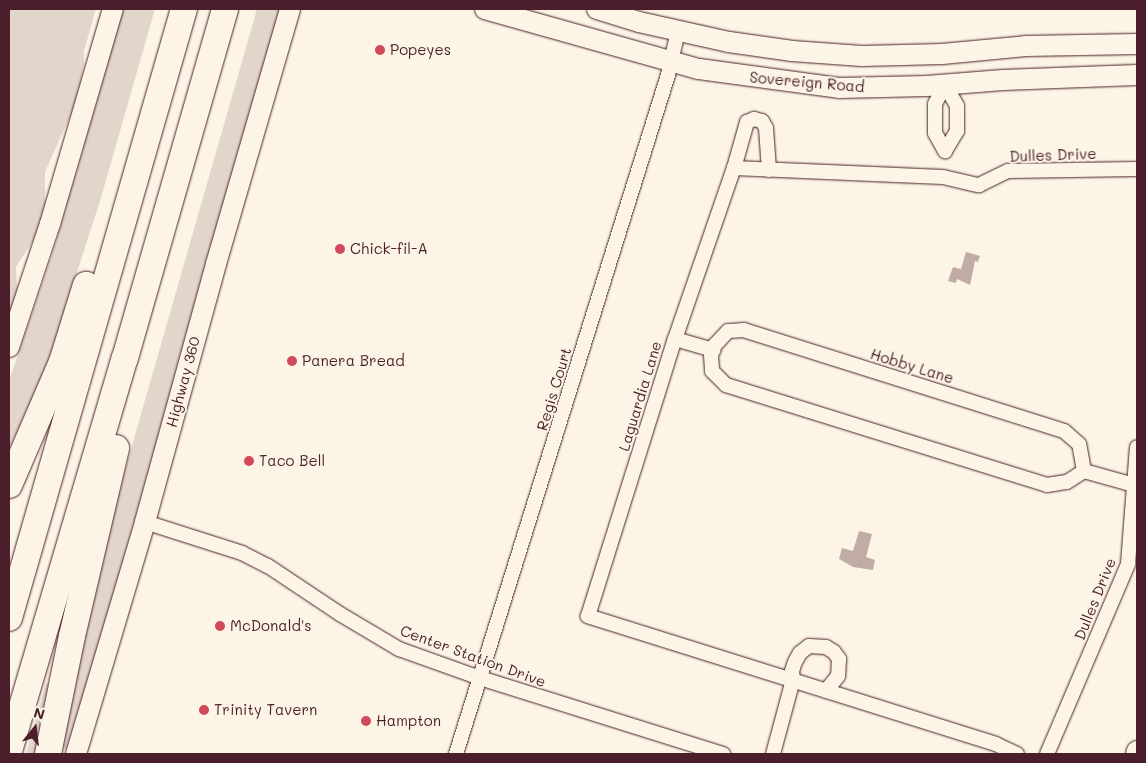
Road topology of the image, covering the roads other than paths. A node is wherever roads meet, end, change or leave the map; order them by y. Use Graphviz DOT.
graph roads {
  1 [pos="113,9"];
  2 [pos="184,9"];
  3 [pos="225,9"];
  4 [pos="290,9"];
  5 [pos="485,9"];
  6 [pos="597,9"];
  7 [pos="678,32"];
  8 [pos="1137,44"];
  9 [pos="942,54"];
  10 [pos="672,62"];
  11 [pos="1094,76"];
  12 [pos="1137,76"];
  13 [pos="1137,82"];
  14 [pos="945,85"];
  15 [pos="734,168"];
  16 [pos="1137,169"];
  17 [pos="769,170"];
  18 [pos="130,195"];
  19 [pos="675,339"];
  20 [pos="9,347"];
  21 [pos="713,350"];
  22 [pos="125,358"];
  23 [pos="1137,447"];
  24 [pos="1084,471"];
  25 [pos="1134,484"];
  26 [pos="9,485"];
  27 [pos="145,522"];
  28 [pos="9,618"];
  29 [pos="480,678"];
  30 [pos="794,680"];
  31 [pos="826,691"];
  32 [pos="9,750"];
  33 [pos="48,754"];
  34 [pos="76,754"];
  35 [pos="456,754"];
  36 [pos="723,754"];
  37 [pos="773,754"];
  38 [pos="1017,754"];
  39 [pos="1046,754"];
  1 -- 20 [label="street"];
  2 -- 18 [label="highway"];
  3 -- 22 [label="highway"];
  4 -- 27 [label="street, Highway 360"];
  5 -- 10 [label="street, Sovereign Road"];
  6 -- 7 [label="street, Sovereign Road"];
  7 -- 9 [label="street, Sovereign Road"];
  7 -- 10 [label="street, Regis Court"];
  8 -- 9 [label="street, Sovereign Road"];
  9 -- 14 [label="street"];
  10 -- 14 [label="street, Sovereign Road"];
  10 -- 29 [label="street, Regis Court"];
  11 -- 12 [label="street, Sovereign Road"];
  11 -- 13 [label="street"];
  11 -- 14 [label="street, Sovereign Road"];
  15 -- 17 [label="street"];
  15 -- 17 [label="street, Laguardia Lane"];
  15 -- 19 [label="street, Laguardia Lane"];
  16 -- 17 [label="street, Dulles Drive"];
  18 -- 26 [label="highway"];
  18 -- 28 [label="highway"];
  19 -- 21 [label="street"];
  19 -- 30 [label="street, Laguardia Lane"];
  21 -- 24 [label="street"];
  21 -- 24 [label="street, Hobby Lane"];
  22 -- 32 [label="highway"];
  22 -- 33 [label="highway"];
  23 -- 25 [label="street, Dulles Drive"];
  24 -- 25 [label="street"];
  25 -- 39 [label="street, Dulles Drive"];
  27 -- 29 [label="street, Center Station Drive"];
  27 -- 34 [label="street, Highway 360"];
  29 -- 35 [label="street, Regis Court"];
  29 -- 36 [label="street, Center Station Drive"];
  30 -- 31 [label="street, Laguardia Lane"];
  30 -- 31 [label="street"];
  30 -- 37 [label="street"];
  31 -- 38 [label="street"];
}
